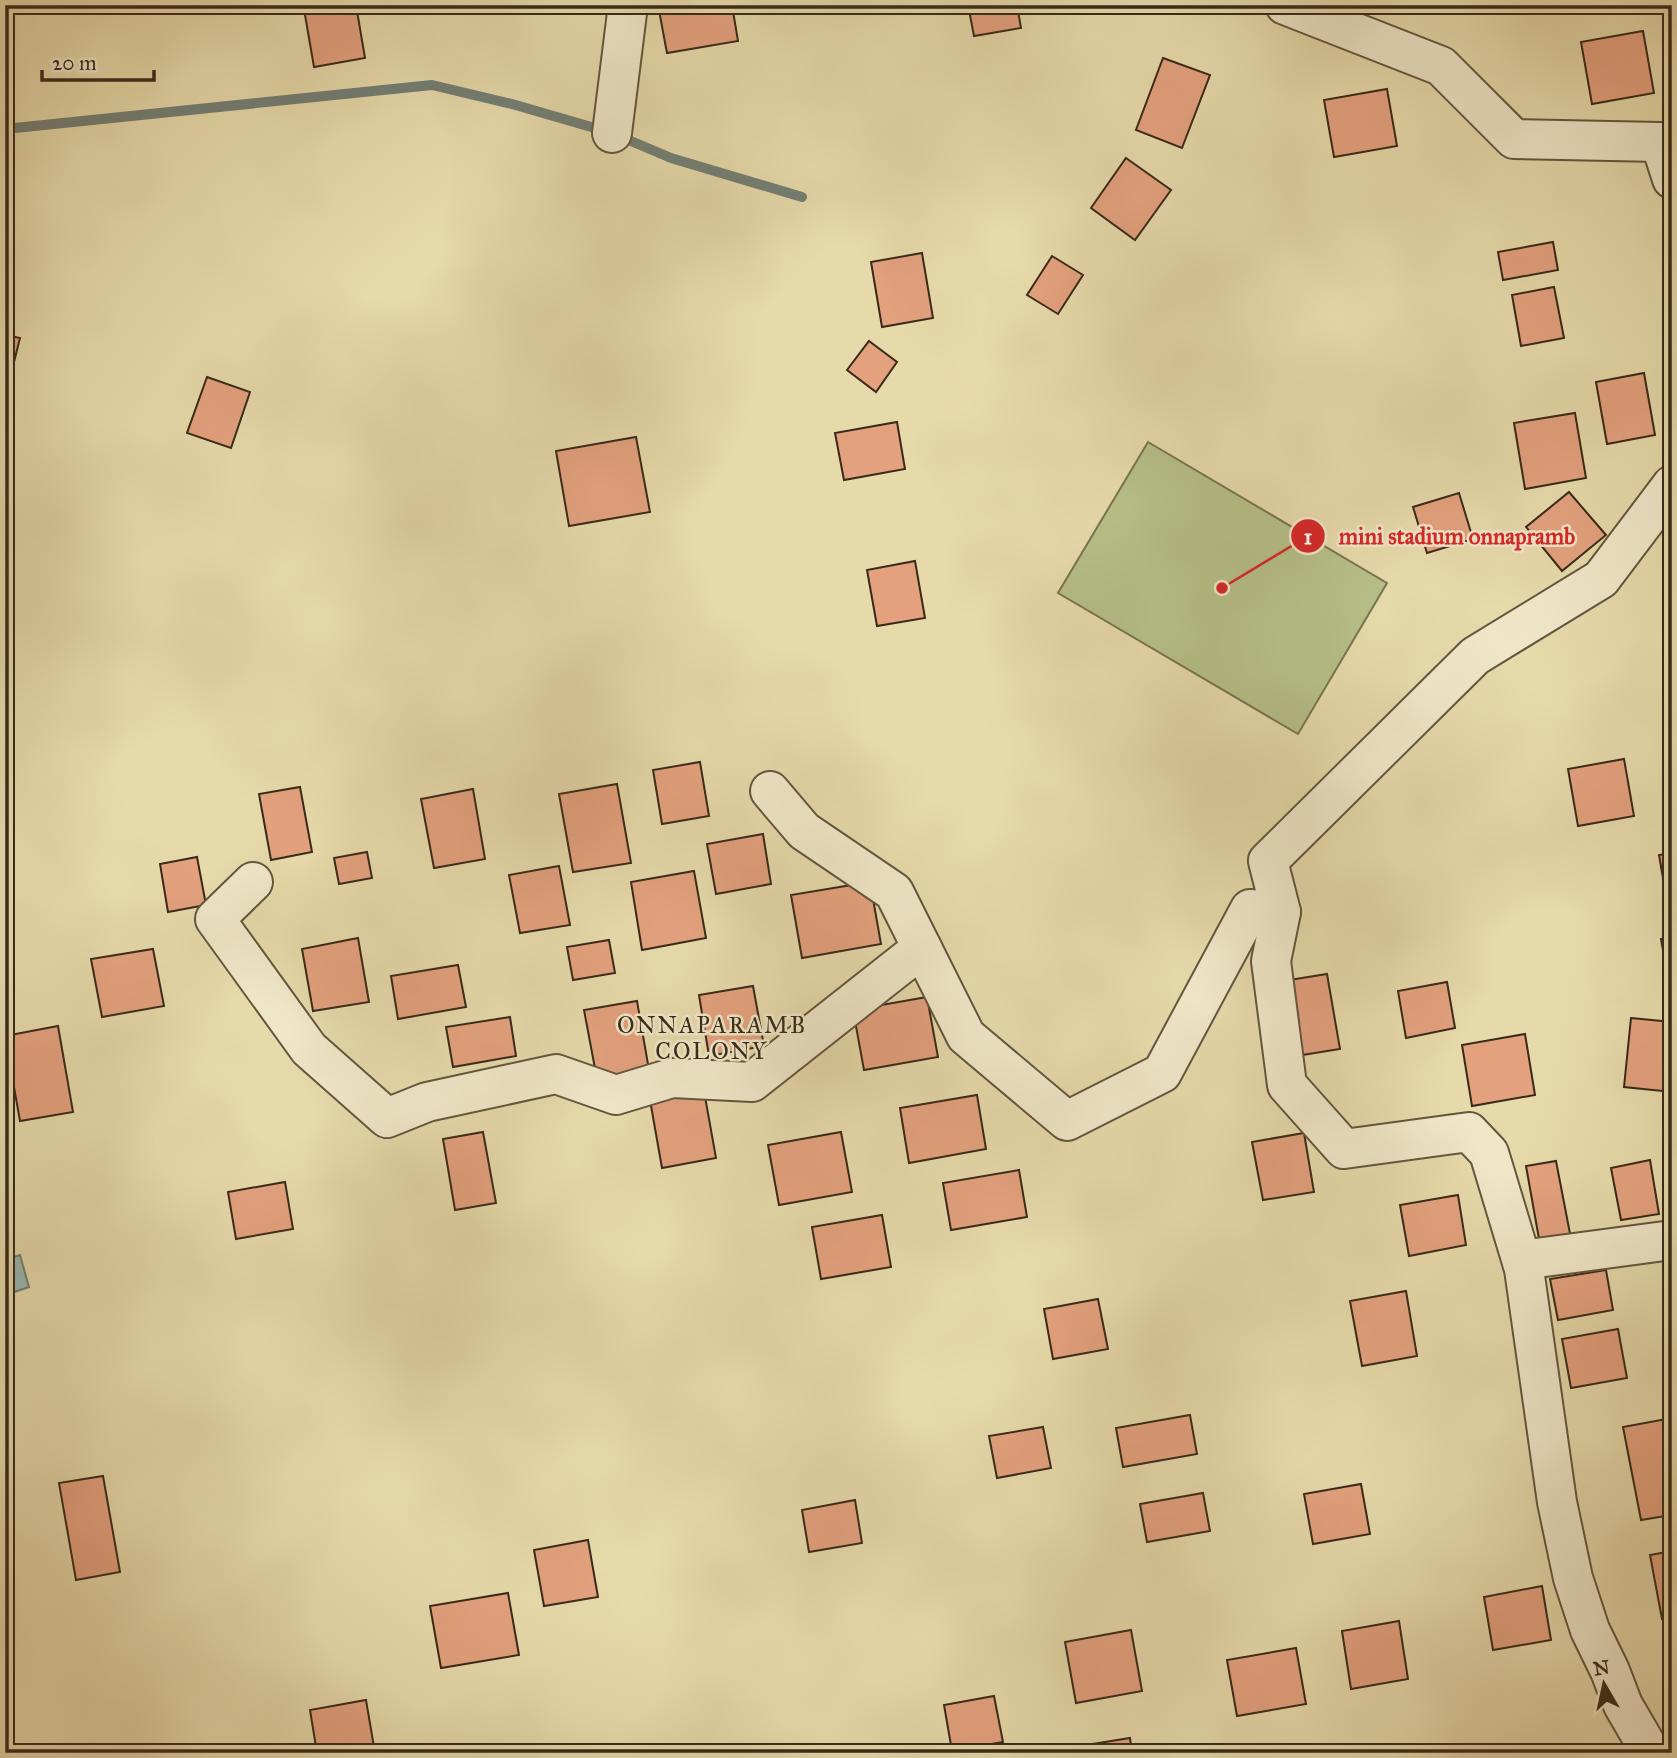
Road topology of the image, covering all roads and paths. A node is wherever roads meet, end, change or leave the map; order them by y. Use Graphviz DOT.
graph roads {
  1 [pos="628,5"];
  2 [pos="1285,5"];
  3 [pos="612,133"];
  4 [pos="1666,141"];
  5 [pos="1672,179"];
  6 [pos="1672,485"];
  7 [pos="770,790"];
  8 [pos="253,882"];
  9 [pos="1281,912"];
  10 [pos="922,947"];
  11 [pos="1672,1240"];
  12 [pos="1521,1260"];
  13 [pos="1654,1747"];
  1 -- 3 [label="street"];
  2 -- 4 [label="street"];
  4 -- 5 [label="street"];
  6 -- 9 [label="street"];
  7 -- 10 [label="street"];
  8 -- 10 [label="street"];
  9 -- 10 [label="street"];
  9 -- 12 [label="street"];
  11 -- 12 [label="street"];
  12 -- 13 [label="street"];
}
